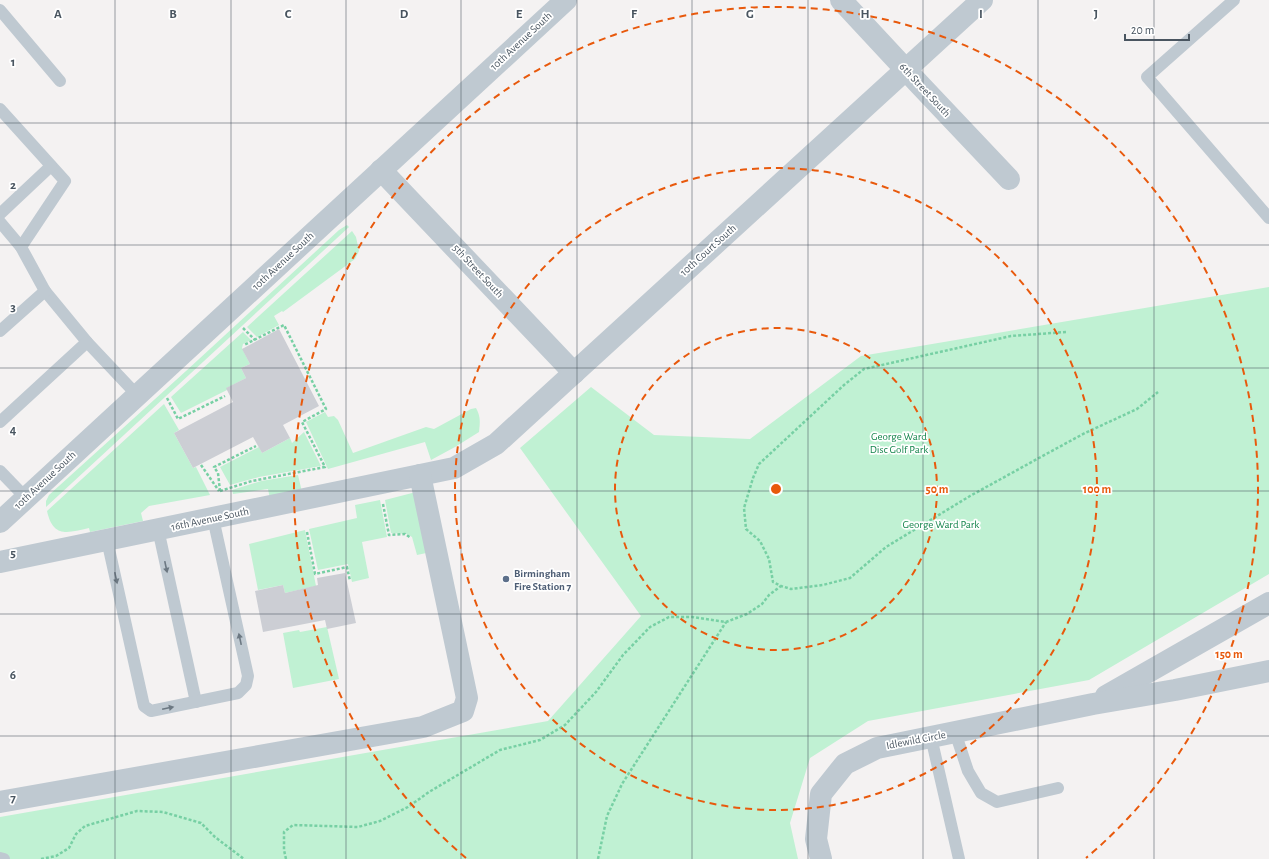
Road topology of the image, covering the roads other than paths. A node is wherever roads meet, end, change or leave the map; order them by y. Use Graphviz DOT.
graph roads {
  1 [pos="566,0"];
  2 [pos="841,0"];
  3 [pos="982,0"];
  4 [pos="1234,0"];
  5 [pos="0,10"];
  6 [pos="906,70"];
  7 [pos="60,81"];
  8 [pos="0,109"];
  9 [pos="51,166"];
  10 [pos="381,170"];
  11 [pos="1009,179"];
  12 [pos="0,214"];
  13 [pos="1269,218"];
  14 [pos="0,222"];
  15 [pos="22,248"];
  16 [pos="45,291"];
  17 [pos="0,331"];
  18 [pos="87,342"];
  19 [pos="574,373"];
  20 [pos="137,395"];
  21 [pos="0,422"];
  22 [pos="0,471"];
  23 [pos="420,475"];
  24 [pos="26,498"];
  25 [pos="213,518"];
  26 [pos="0,522"];
  27 [pos="158,529"];
  28 [pos="107,540"];
  29 [pos="0,562"];
  30 [pos="1269,603"];
  31 [pos="1269,672"];
  32 [pos="196,702"];
  33 [pos="1093,704"];
  34 [pos="955,732"];
  35 [pos="931,737"];
  36 [pos="1058,788"];
  37 [pos="0,802"];
  38 [pos="0,858"];
  39 [pos="4,859"];
  40 [pos="821,859"];
  41 [pos="959,859"];
  1 -- 10 [label="street, 10th Avenue South"];
  2 -- 6 [label="street, 6th Street South"];
  3 -- 6 [label="street, 10th Court South"];
  4 -- 13 [label="lane"];
  5 -- 7 [label="lane"];
  6 -- 11 [label="street, 6th Street South"];
  6 -- 19 [label="street, 10th Court South"];
  8 -- 9 [label="lane"];
  9 -- 12 [label="lane"];
  9 -- 15 [label="lane"];
  10 -- 19 [label="street, 5th Street South"];
  10 -- 20 [label="street, 10th Avenue South"];
  14 -- 15 [label="lane"];
  15 -- 16 [label="lane"];
  16 -- 17 [label="lane"];
  16 -- 18 [label="lane"];
  18 -- 20 [label="lane"];
  18 -- 21 [label="lane"];
  19 -- 23 [label="street, 10th Court South"];
  20 -- 24 [label="street, 10th Avenue South"];
  22 -- 24 [label="lane"];
  23 -- 25 [label="street, 16th Avenue South"];
  23 -- 37 [label="street"];
  24 -- 26 [label="street, 10th Avenue South"];
  25 -- 27 [label="street, 16th Avenue South"];
  32 -- 25 [label="lane, one-way"];
  27 -- 28 [label="street, 16th Avenue South"];
  27 -- 32 [label="lane, one-way"];
  28 -- 29 [label="street, 16th Avenue South"];
  28 -- 32 [label="lane, one-way"];
  30 -- 33 [label="street, Idlewild Circle"];
  31 -- 33 [label="street, Idlewild Circle"];
  33 -- 34 [label="street, Idlewild Circle"];
  34 -- 35 [label="street, Idlewild Circle"];
  34 -- 36 [label="lane"];
  35 -- 40 [label="street, Idlewild Circle"];
  35 -- 41 [label="lane"];
  38 -- 39 [label="lane"];
}
